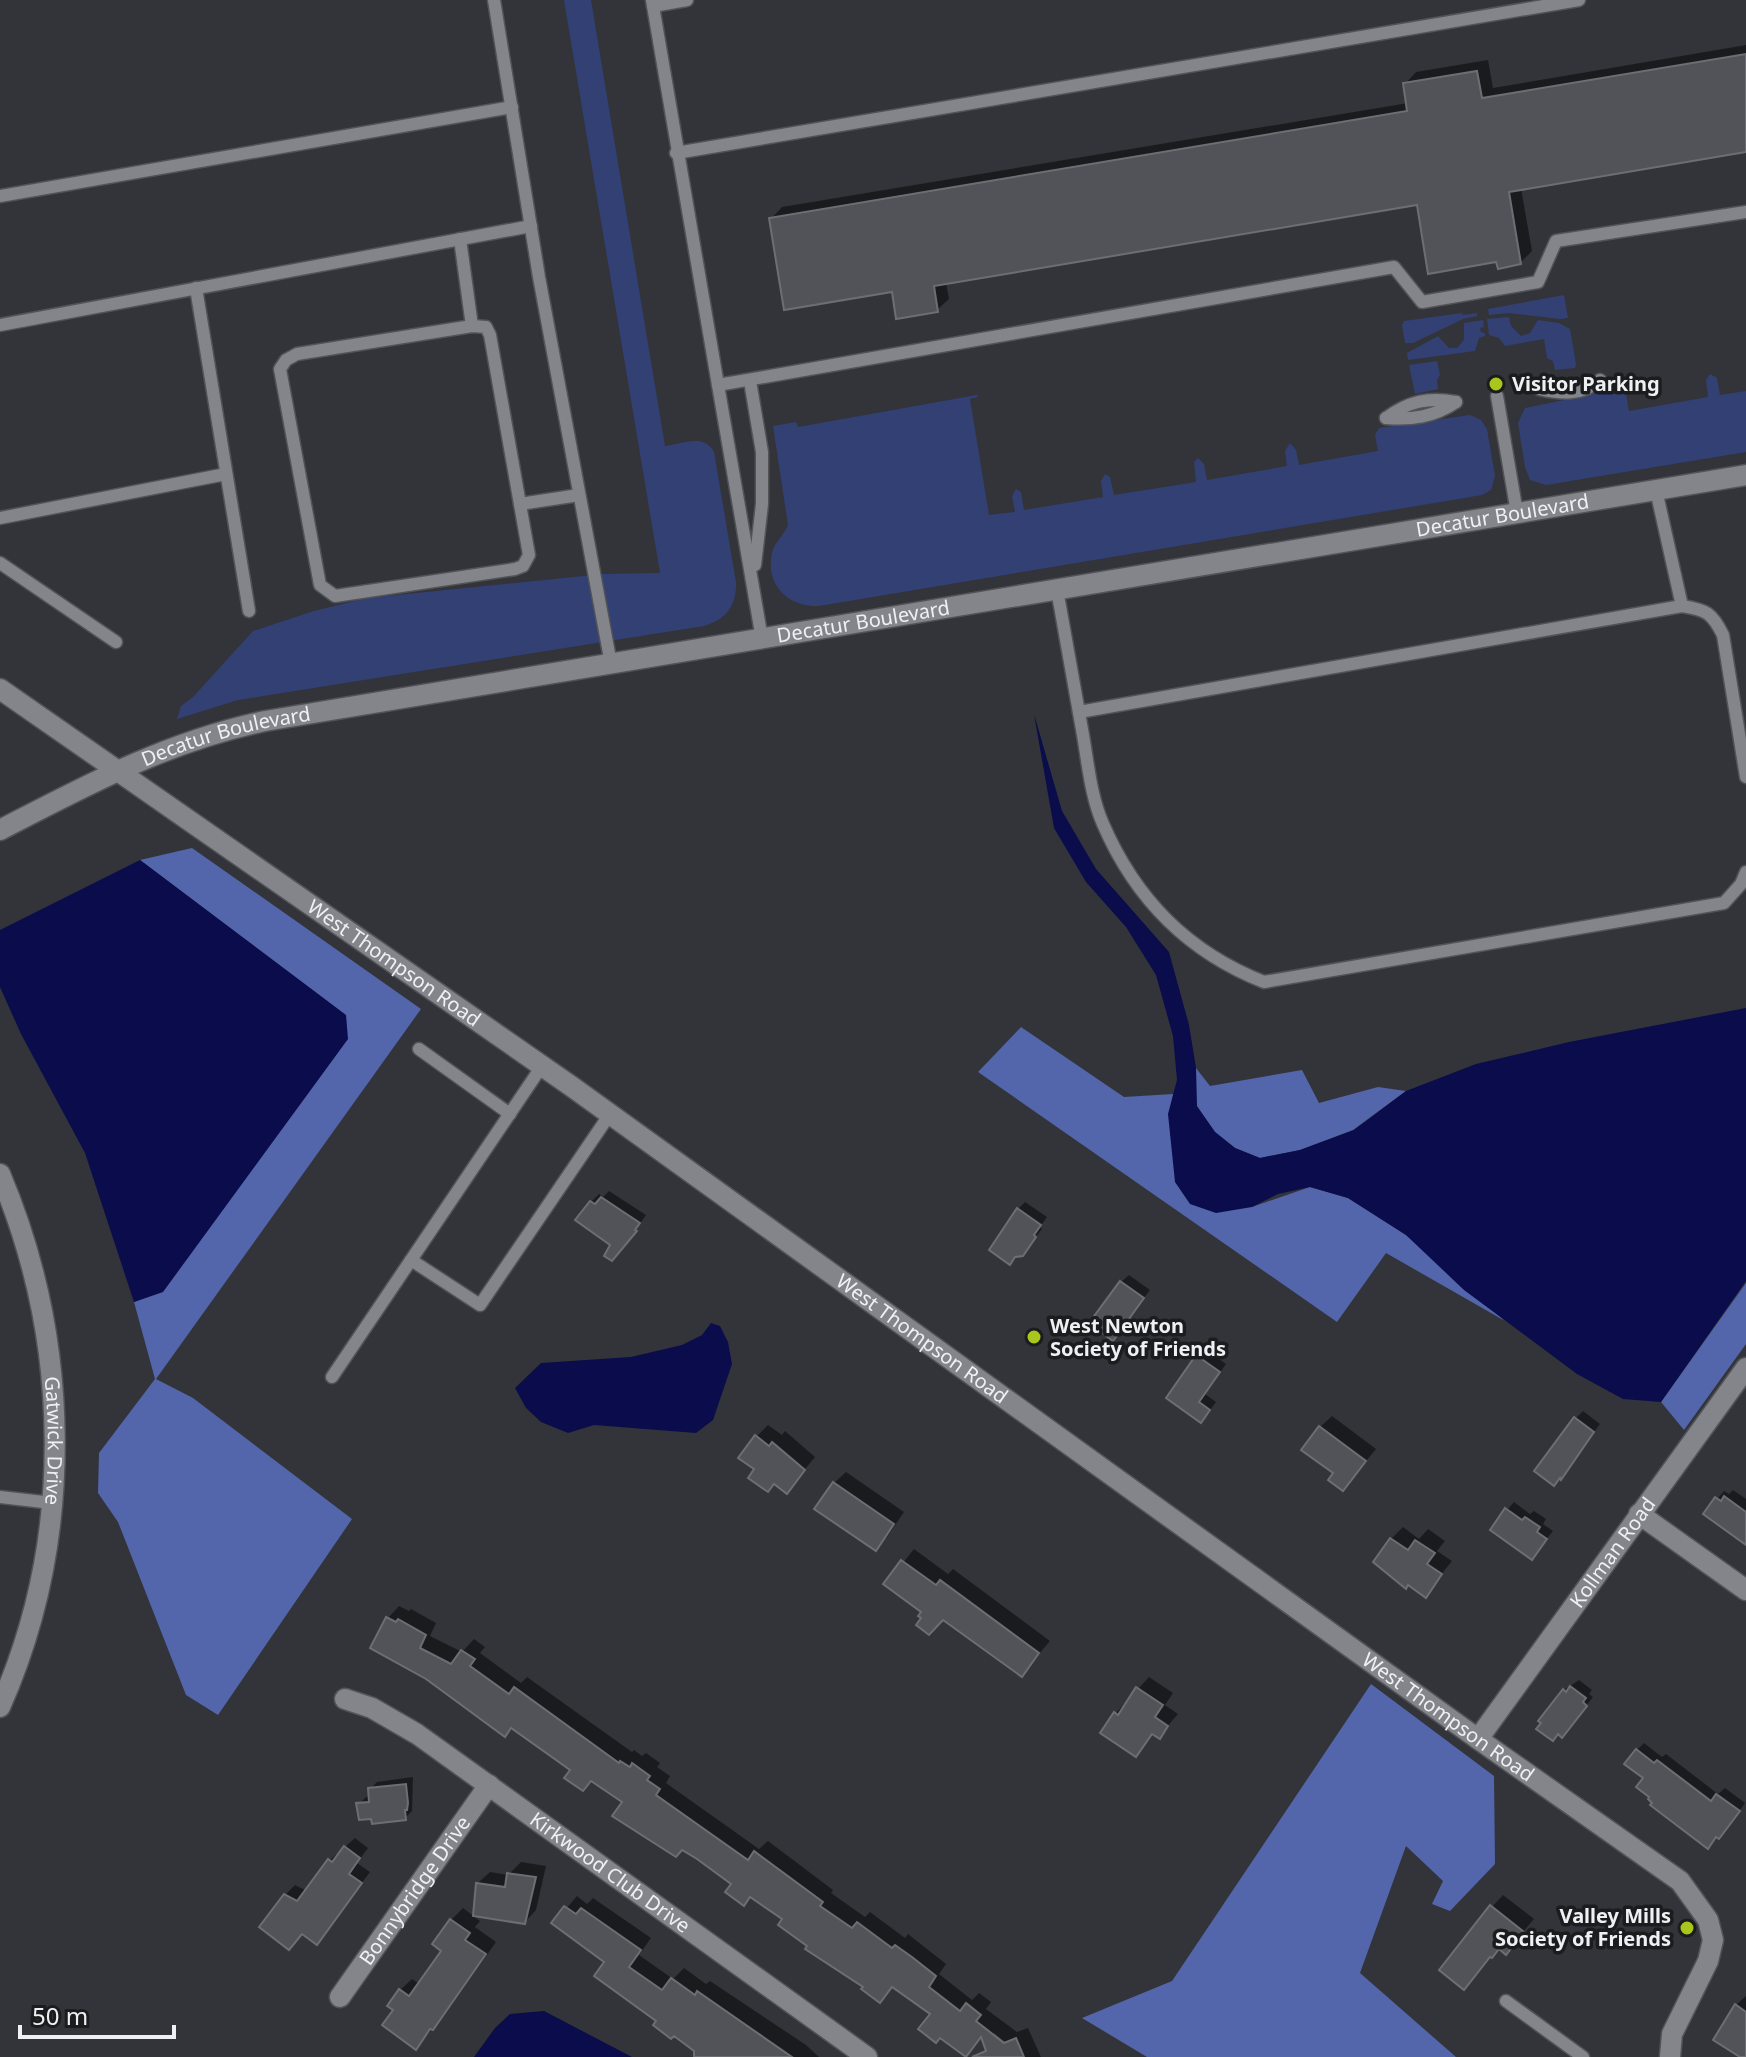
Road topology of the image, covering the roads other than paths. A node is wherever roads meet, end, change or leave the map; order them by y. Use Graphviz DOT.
graph roads {
  1 [pos="494,0"];
  2 [pos="687,0"];
  3 [pos="1579,0"];
  4 [pos="652,3"];
  5 [pos="512,107"];
  6 [pos="676,153"];
  7 [pos="0,196"];
  8 [pos="1746,212"];
  9 [pos="531,226"];
  10 [pos="460,239"];
  11 [pos="196,288"];
  12 [pos="0,325"];
  13 [pos="472,326"];
  14 [pos="1600,380"];
  15 [pos="750,381"];
  16 [pos="718,385"];
  17 [pos="1539,389"];
  18 [pos="1497,396"];
  19 [pos="1386,418"];
  20 [pos="226,474"];
  21 [pos="1746,475"];
  22 [pos="1656,490"];
  23 [pos="579,495"];
  24 [pos="520,504"];
  25 [pos="1517,513"];
  26 [pos="0,518"];
  27 [pos="0,563"];
  28 [pos="753,580"];
  29 [pos="1057,590"];
  30 [pos="1682,606"];
  31 [pos="249,611"];
  32 [pos="762,639"];
  33 [pos="116,642"];
  34 [pos="611,664"];
  35 [pos="0,689"];
  36 [pos="1079,712"];
  37 [pos="116,770"];
  38 [pos="1746,777"];
  39 [pos="0,830"];
  40 [pos="1746,872"];
  41 [pos="419,1049"];
  42 [pos="542,1066"];
  43 [pos="510,1114"];
  44 [pos="610,1114"];
  45 [pos="0,1174"];
  46 [pos="411,1260"];
  47 [pos="1746,1368"];
  48 [pos="332,1377"];
  49 [pos="0,1497"];
  50 [pos="52,1503"];
  51 [pos="1639,1514"];
  52 [pos="1746,1590"];
  53 [pos="345,1699"];
  54 [pos="0,1707"];
  55 [pos="1478,1739"];
  56 [pos="489,1785"];
  57 [pos="340,1997"];
  58 [pos="1506,2001"];
  59 [pos="867,2057"];
  60 [pos="1583,2057"];
  61 [pos="1668,2057"];
  1 -- 5 [label="lane"];
  2 -- 4 [label="lane"];
  3 -- 6 [label="lane"];
  4 -- 6 [label="lane"];
  5 -- 7 [label="lane"];
  5 -- 9 [label="lane"];
  6 -- 16 [label="lane"];
  8 -- 15 [label="lane"];
  9 -- 10 [label="lane"];
  9 -- 23 [label="lane"];
  10 -- 11 [label="lane"];
  10 -- 13 [label="lane"];
  11 -- 12 [label="lane"];
  11 -- 20 [label="lane"];
  13 -- 24 [label="lane"];
  13 -- 24 [label="lane"];
  14 -- 17 [label="lane"];
  15 -- 16 [label="lane"];
  15 -- 28 [label="lane"];
  16 -- 28 [label="lane"];
  18 -- 25 [label="lane"];
  19 -- 19 [label="lane"];
  20 -- 26 [label="lane"];
  20 -- 31 [label="lane"];
  21 -- 22 [label="street, Decatur Boulevard"];
  22 -- 25 [label="street, Decatur Boulevard"];
  22 -- 30 [label="lane"];
  23 -- 24 [label="lane"];
  23 -- 34 [label="lane"];
  25 -- 29 [label="street, Decatur Boulevard"];
  27 -- 33 [label="lane"];
  28 -- 32 [label="lane"];
  29 -- 32 [label="street, Decatur Boulevard"];
  29 -- 36 [label="lane"];
  30 -- 36 [label="lane"];
  30 -- 38 [label="lane"];
  32 -- 34 [label="street, Decatur Boulevard"];
  34 -- 37 [label="street, Decatur Boulevard"];
  35 -- 37 [label="street, West Thompson Road"];
  36 -- 40 [label="lane"];
  37 -- 39 [label="street, Decatur Boulevard"];
  37 -- 42 [label="street, West Thompson Road"];
  41 -- 43 [label="lane"];
  42 -- 43 [label="lane"];
  42 -- 44 [label="street, West Thompson Road"];
  43 -- 46 [label="lane"];
  44 -- 46 [label="lane"];
  44 -- 55 [label="street, West Thompson Road"];
  45 -- 50 [label="street, Gatwick Drive"];
  46 -- 48 [label="lane"];
  47 -- 51 [label="street, Kollman Road"];
  49 -- 50 [label="lane"];
  50 -- 54 [label="street, Gatwick Drive"];
  51 -- 52 [label="street"];
  51 -- 55 [label="street, Kollman Road"];
  53 -- 56 [label="street, Kirkwood Club Drive"];
  55 -- 61 [label="street, West Thompson Road"];
  56 -- 57 [label="street, Bonnybridge Drive"];
  56 -- 59 [label="street, Kirkwood Club Drive"];
  58 -- 60 [label="lane"];
}
